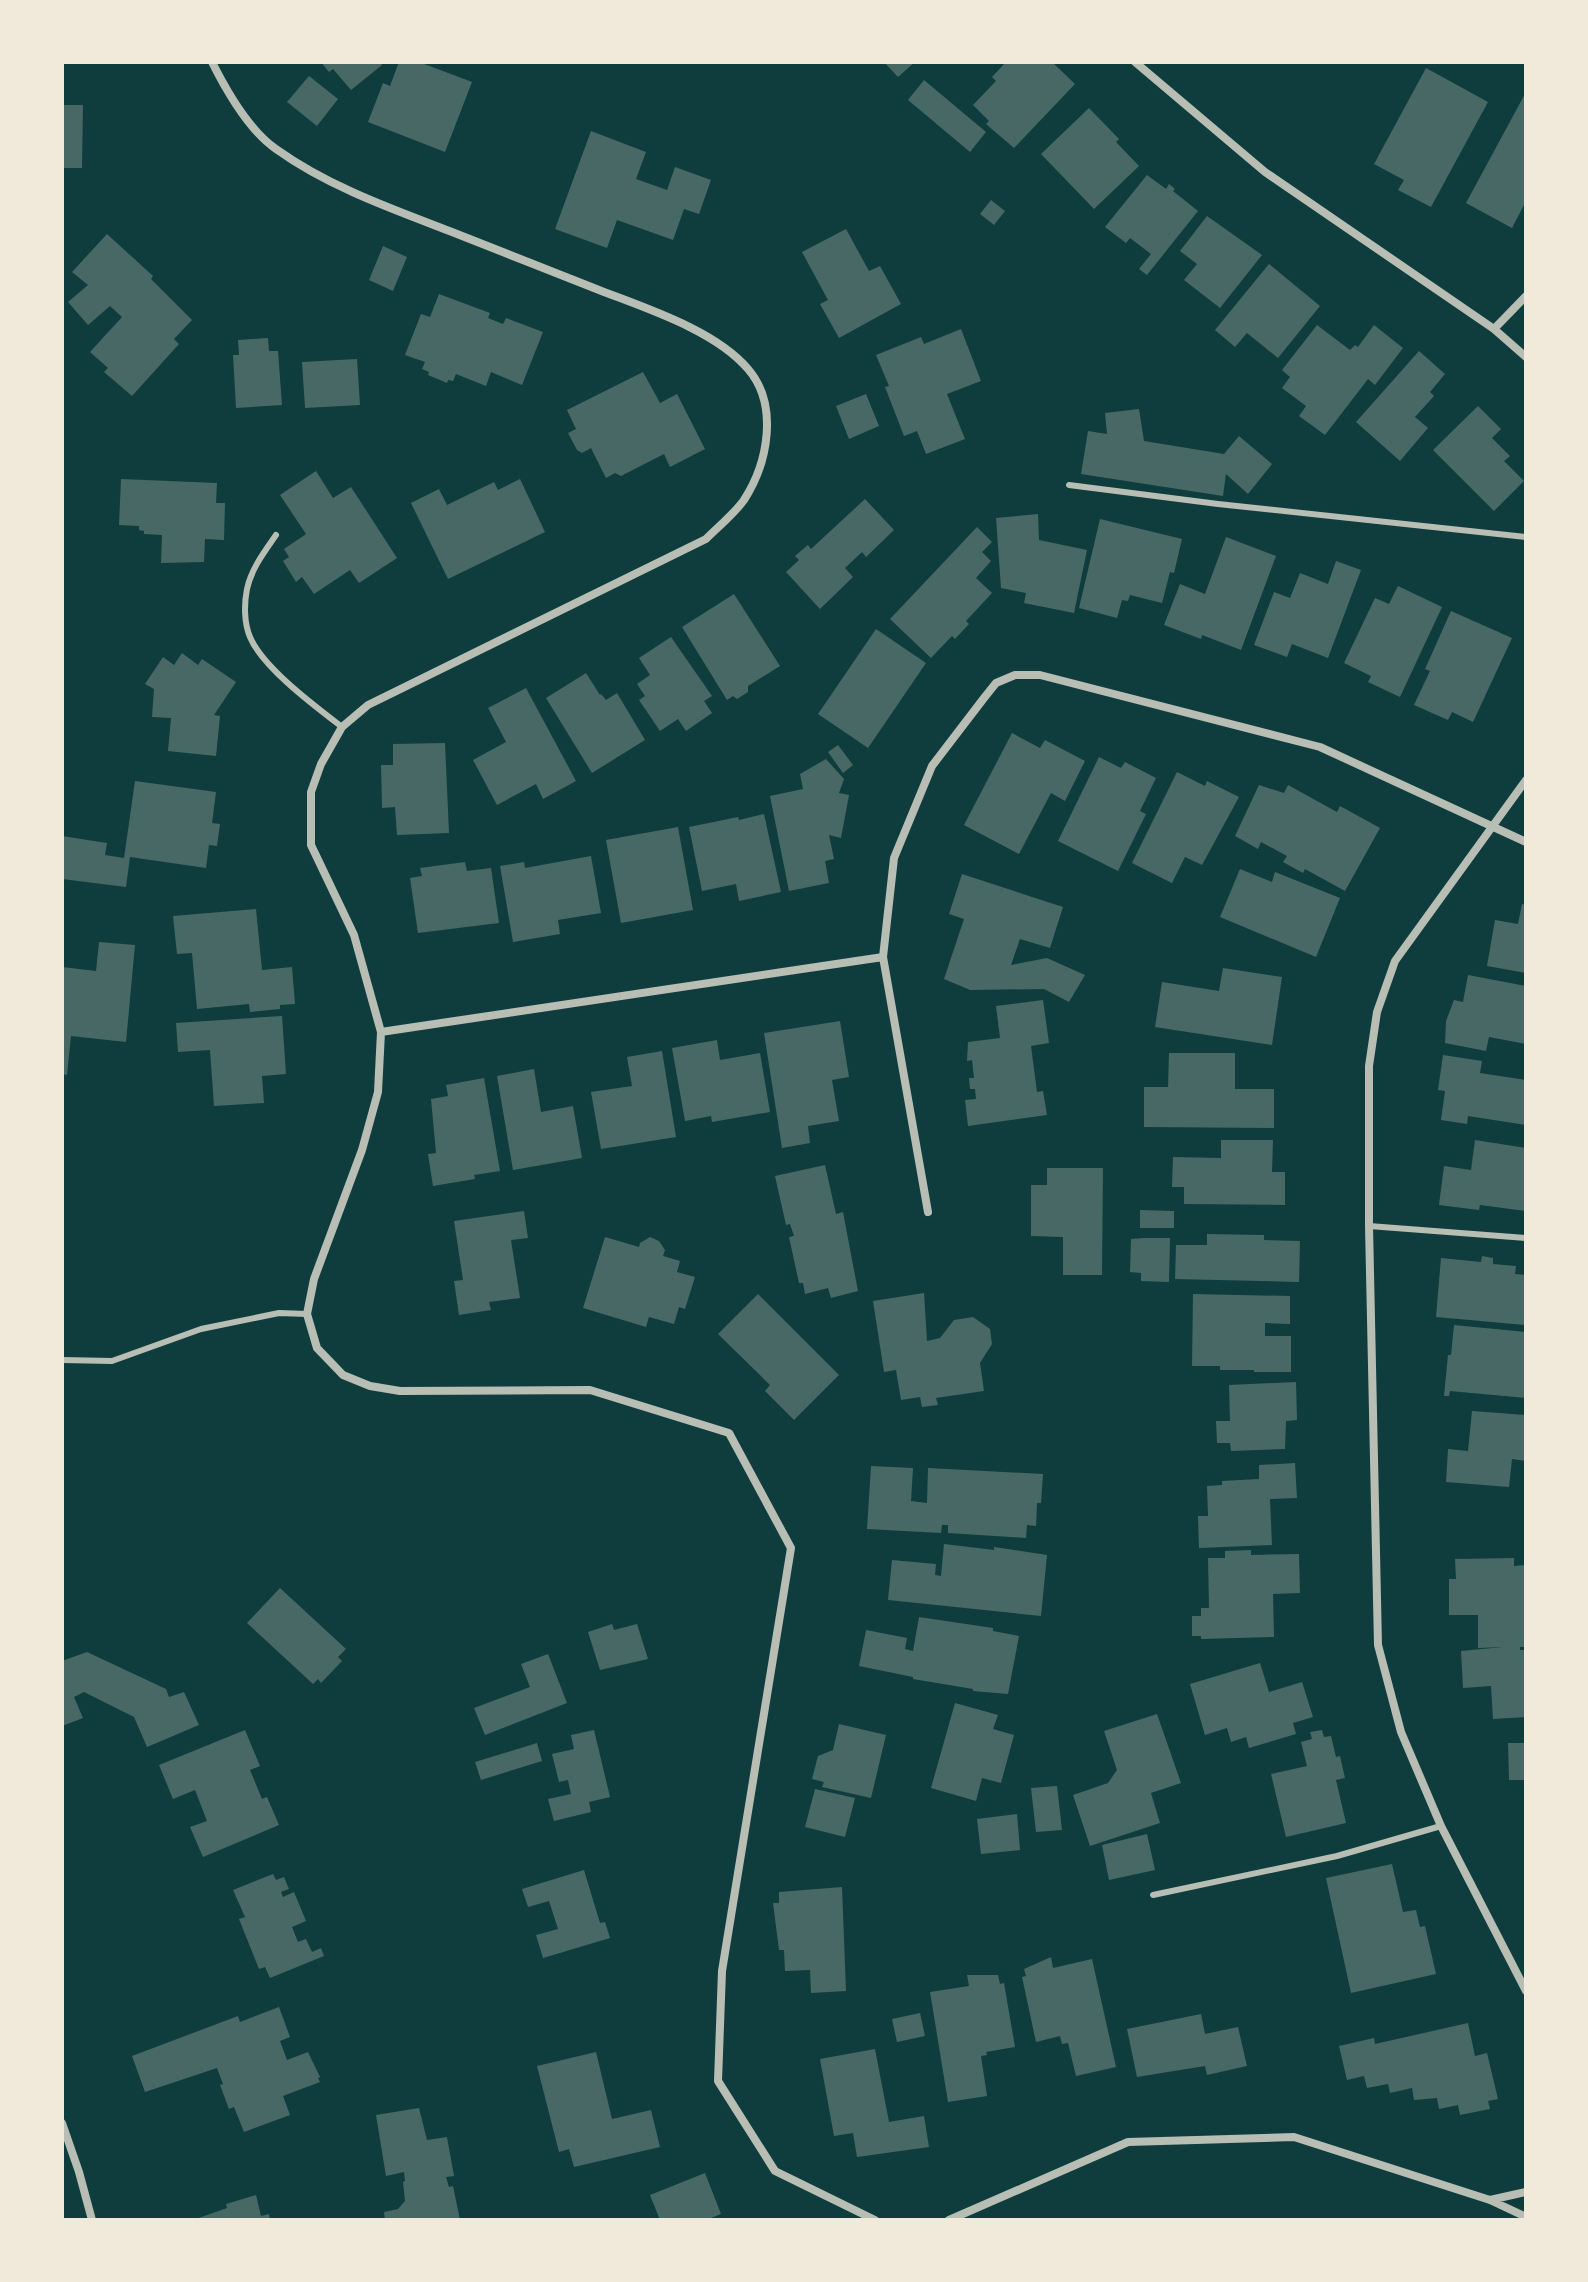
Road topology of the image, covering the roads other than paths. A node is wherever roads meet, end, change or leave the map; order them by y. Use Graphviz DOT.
graph roads {
  1 [pos="212,62"];
  2 [pos="1135,62"];
  3 [pos="1526,296"];
  4 [pos="1494,329"];
  5 [pos="1526,357"];
  6 [pos="1069,485"];
  7 [pos="276,535"];
  8 [pos="1526,537"];
  9 [pos="342,727"];
  10 [pos="1526,780"];
  11 [pos="1491,825"];
  12 [pos="1526,842"];
  13 [pos="883,957"];
  14 [pos="381,1032"];
  15 [pos="928,1212"];
  16 [pos="1369,1226"];
  17 [pos="1526,1238"];
  18 [pos="307,1314"];
  19 [pos="62,1360"];
  20 [pos="1441,1826"];
  21 [pos="1153,1895"];
  22 [pos="1526,1991"];
  23 [pos="62,2123"];
  24 [pos="1526,2192"];
  25 [pos="1490,2200"];
  26 [pos="1526,2217"];
  27 [pos="92,2220"];
  28 [pos="875,2220"];
  29 [pos="949,2220"];
  1 -- 9 [label="street"];
  2 -- 4 [label="street"];
  3 -- 4 [label="street"];
  4 -- 5 [label="street"];
  6 -- 8 [label="lane"];
  7 -- 9 [label="lane"];
  9 -- 14 [label="street"];
  10 -- 11 [label="street"];
  11 -- 12 [label="street"];
  11 -- 13 [label="street"];
  11 -- 16 [label="street"];
  13 -- 14 [label="street"];
  13 -- 15 [label="street"];
  14 -- 18 [label="street"];
  16 -- 17 [label="lane"];
  16 -- 20 [label="street"];
  18 -- 19 [label="lane"];
  18 -- 28 [label="street"];
  20 -- 21 [label="lane"];
  20 -- 22 [label="street"];
  23 -- 27 [label="street"];
  24 -- 25 [label="street"];
  25 -- 26 [label="street"];
  25 -- 29 [label="street"];
}
